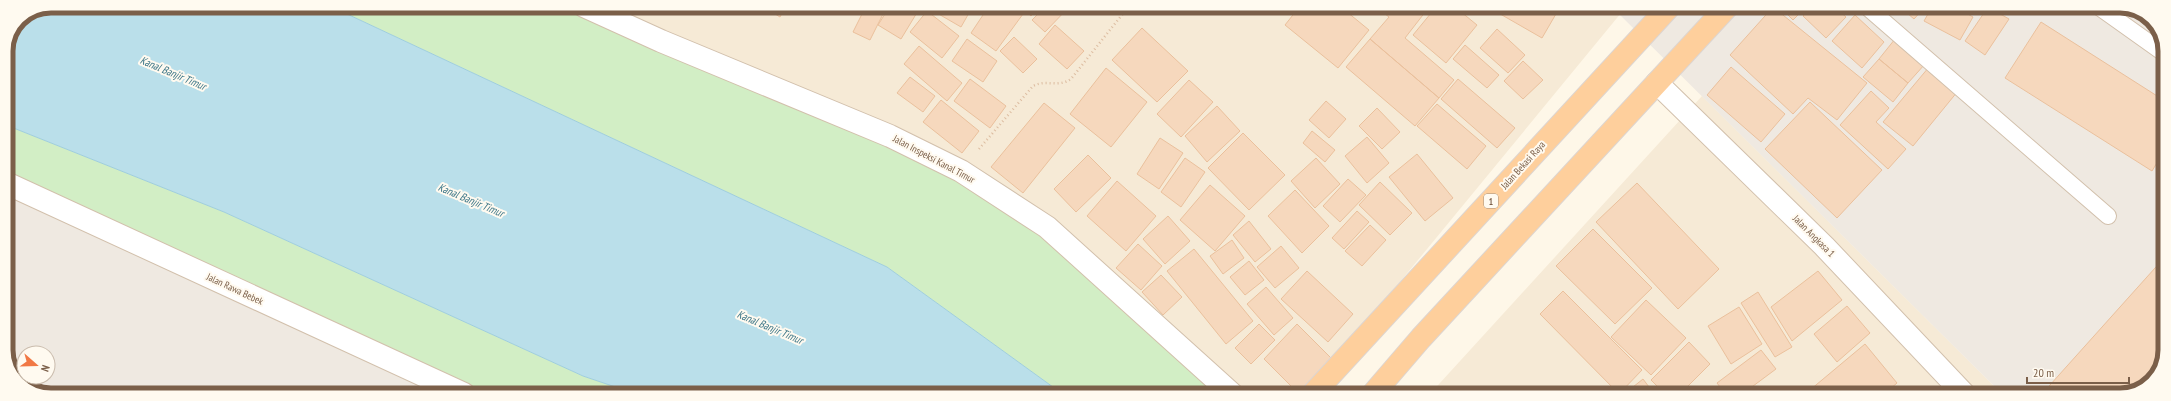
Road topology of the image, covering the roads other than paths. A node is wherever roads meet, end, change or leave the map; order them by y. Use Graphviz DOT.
graph roads {
  1 [pos="599,13"];
  2 [pos="1664,13"];
  3 [pos="1721,13"];
  4 [pos="1874,13"];
  5 [pos="2107,13"];
  6 [pos="2158,49"];
  7 [pos="1657,83"];
  8 [pos="13,186"];
  9 [pos="2108,216"];
  10 [pos="451,388"];
  11 [pos="1225,388"];
  12 [pos="1318,388"];
  13 [pos="1378,388"];
  14 [pos="1958,388"];
  1 -- 11 [label="street, Jalan Inspeksi Kanal Timur"];
  2 -- 12 [label="highway, Jalan Bekasi Raya / 1"];
  3 -- 7 [label="highway"];
  4 -- 9 [label="lane"];
  5 -- 6 [label="lane"];
  7 -- 13 [label="highway"];
  7 -- 14 [label="street, Jalan Angkasa 1"];
  8 -- 10 [label="street, Jalan Rawa Bebek"];
}
